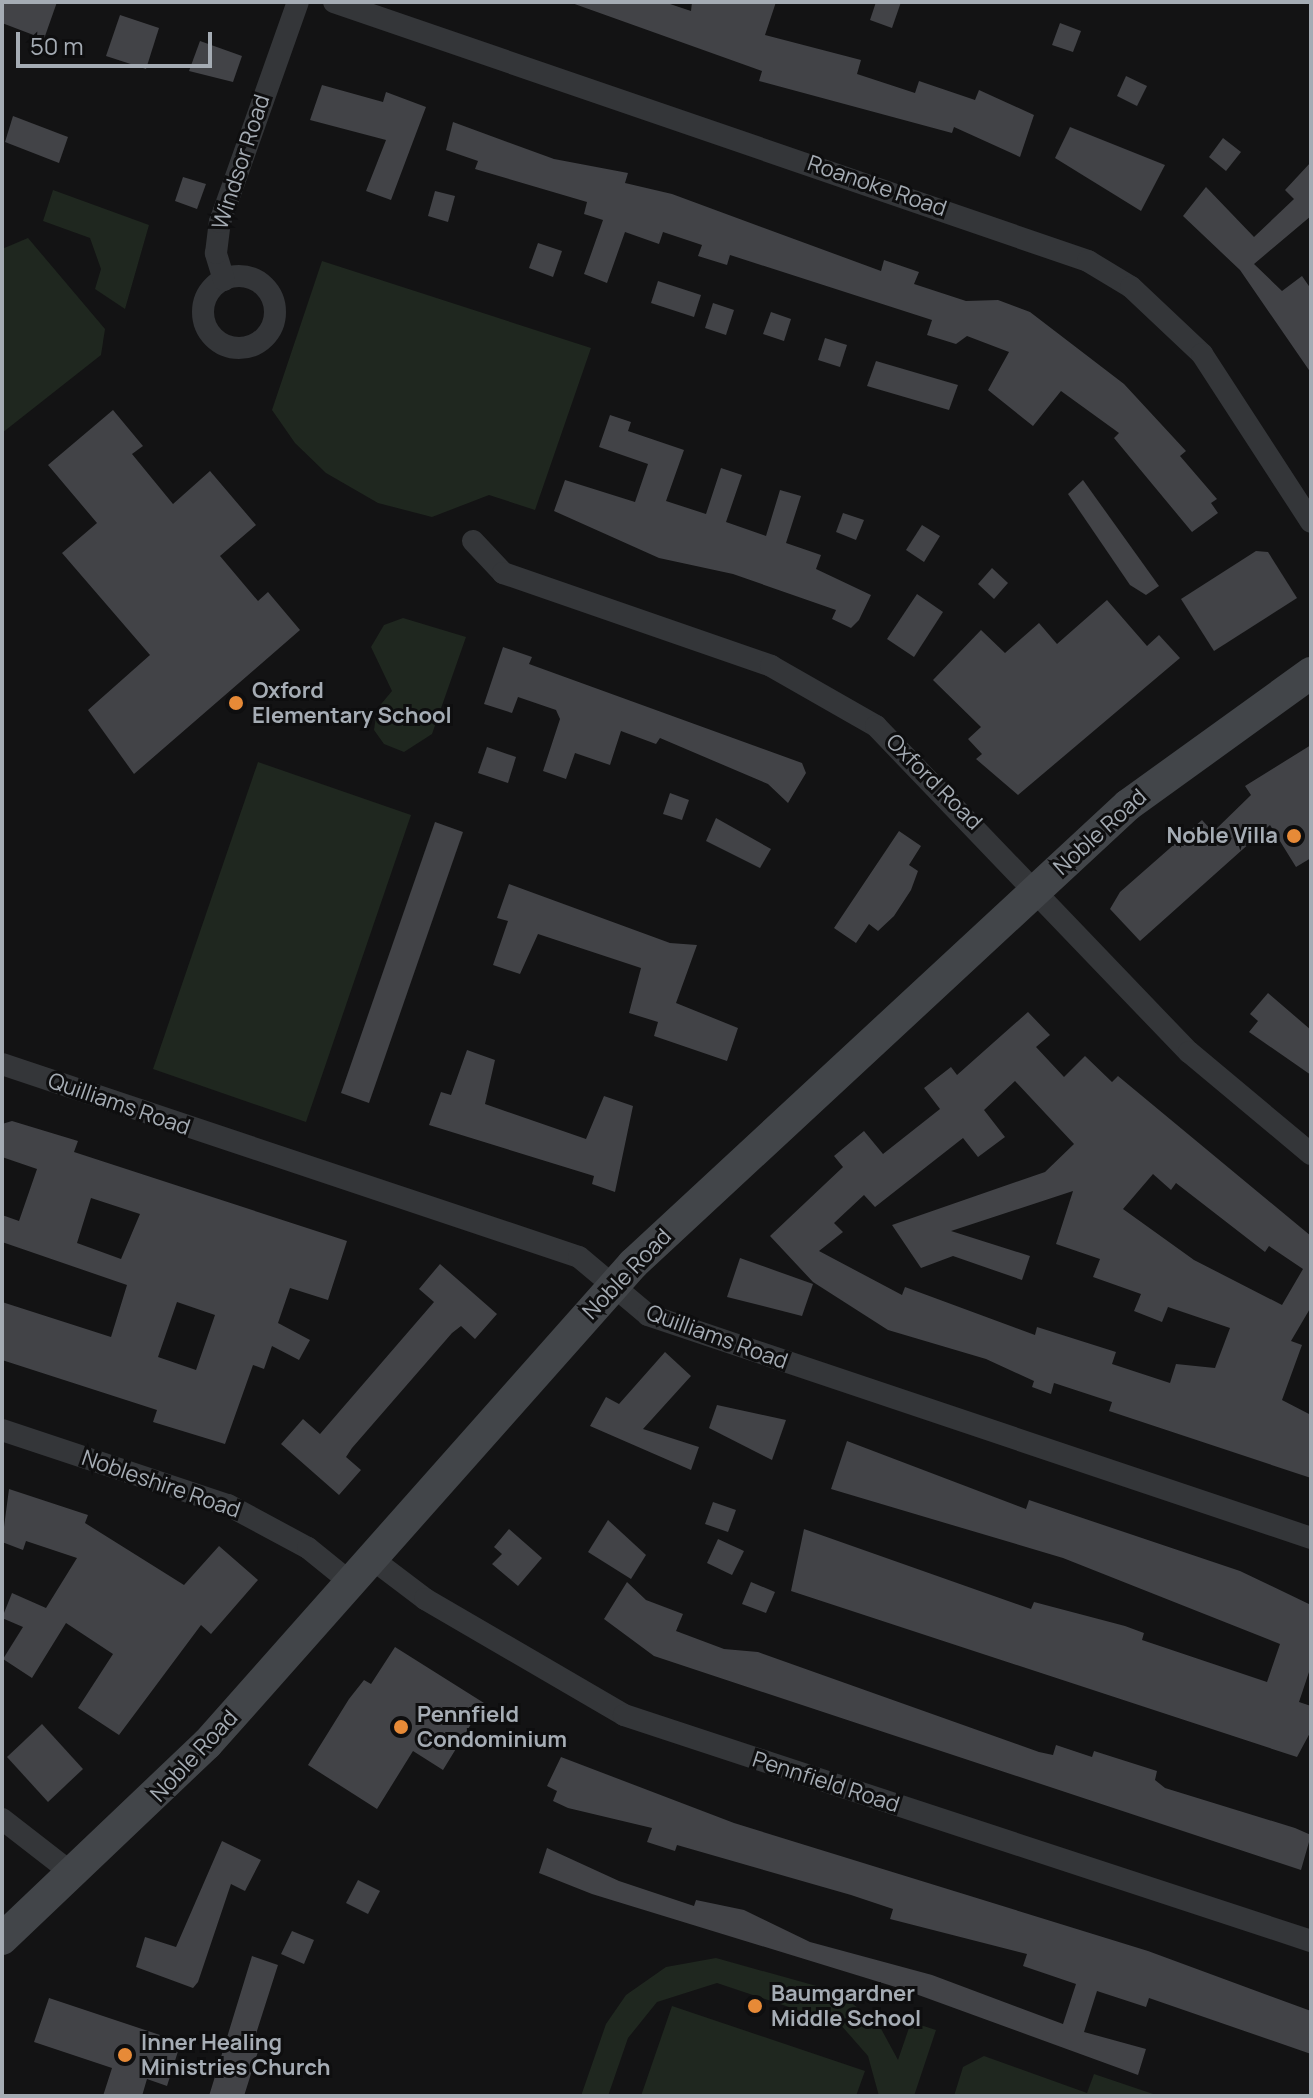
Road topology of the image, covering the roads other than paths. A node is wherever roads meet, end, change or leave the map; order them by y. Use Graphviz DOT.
graph roads {
  1 [pos="298,2"];
  2 [pos="334,2"];
  3 [pos="224,280"];
  4 [pos="1311,522"];
  5 [pos="473,541"];
  6 [pos="1311,673"];
  7 [pos="1036,890"];
  8 [pos="2,1064"];
  9 [pos="1311,1154"];
  10 [pos="612,1287"];
  11 [pos="2,1430"];
  12 [pos="1311,1538"];
  13 [pos="361,1570"];
  14 [pos="2,1819"];
  15 [pos="73,1874"];
  16 [pos="2,1939"];
  17 [pos="1311,1941"];
  1 -- 3 [label="street, Windsor Road"];
  2 -- 4 [label="street, Roanoke Road"];
  5 -- 7 [label="street, Oxford Road"];
  6 -- 7 [label="main road, Noble Road"];
  7 -- 9 [label="street, Oxford Road"];
  7 -- 10 [label="main road, Noble Road"];
  8 -- 10 [label="street, Quilliams Road"];
  10 -- 12 [label="street, Quilliams Road"];
  10 -- 13 [label="main road, Noble Road"];
  11 -- 13 [label="street, Nobleshire Road"];
  13 -- 15 [label="main road, Noble Road"];
  13 -- 17 [label="street, Pennfield Road"];
  14 -- 15 [label="street"];
  15 -- 16 [label="main road, Noble Road"];
}
